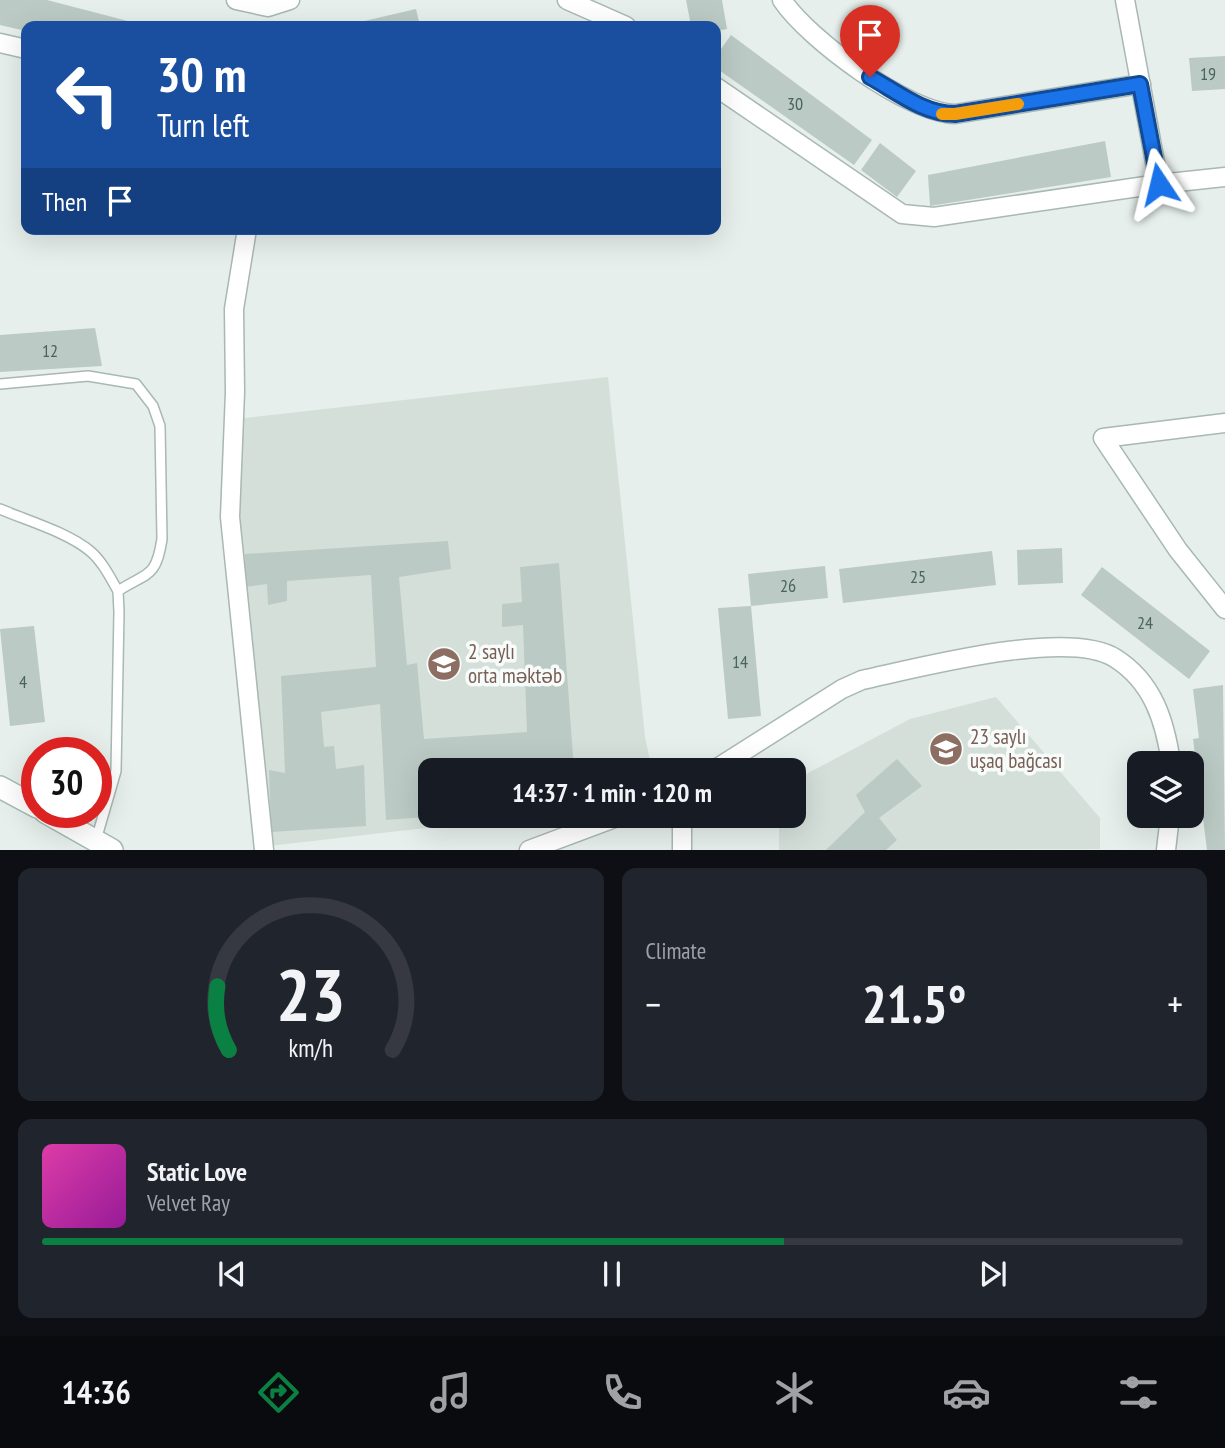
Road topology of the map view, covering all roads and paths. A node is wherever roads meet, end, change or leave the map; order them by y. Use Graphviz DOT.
graph roads {
  1 [pos="236,0"];
  2 [pos="290,0"];
  3 [pos="567,0"];
  4 [pos="782,0"];
  5 [pos="1125,0"];
  6 [pos="615,21"];
  7 [pos="0,43"];
  8 [pos="21,48"];
  9 [pos="1140,84"];
  10 [pos="721,90"];
  11 [pos="1225,177"];
  12 [pos="1159,184"];
  13 [pos="246,235"];
  14 [pos="0,384"];
  15 [pos="1225,423"];
  16 [pos="0,509"];
  17 [pos="118,592"];
  18 [pos="1225,609"];
  19 [pos="1169,751"];
  20 [pos="733,758"];
  21 [pos="0,787"];
  22 [pos="21,798"];
  23 [pos="74,828"];
  24 [pos="587,828"];
  25 [pos="682,828"];
  26 [pos="1169,828"];
  27 [pos="104,845"];
  28 [pos="264,849"];
  29 [pos="529,849"];
  30 [pos="682,849"];
  31 [pos="1166,849"];
  1 -- 2 [label="street"];
  3 -- 6 [label="street"];
  4 -- 9 [label="street"];
  5 -- 9 [label="street"];
  7 -- 8 [label="street"];
  9 -- 12 [label="street"];
  10 -- 12 [label="street"];
  11 -- 12 [label="street"];
  13 -- 28 [label="street"];
  14 -- 17 [label="lane"];
  15 -- 18 [label="street"];
  16 -- 17 [label="lane"];
  17 -- 27 [label="lane"];
  19 -- 20 [label="street"];
  21 -- 22 [label="main road"];
  23 -- 27 [label="main road"];
  24 -- 29 [label="street"];
  25 -- 30 [label="street"];
  26 -- 31 [label="street"];
}
